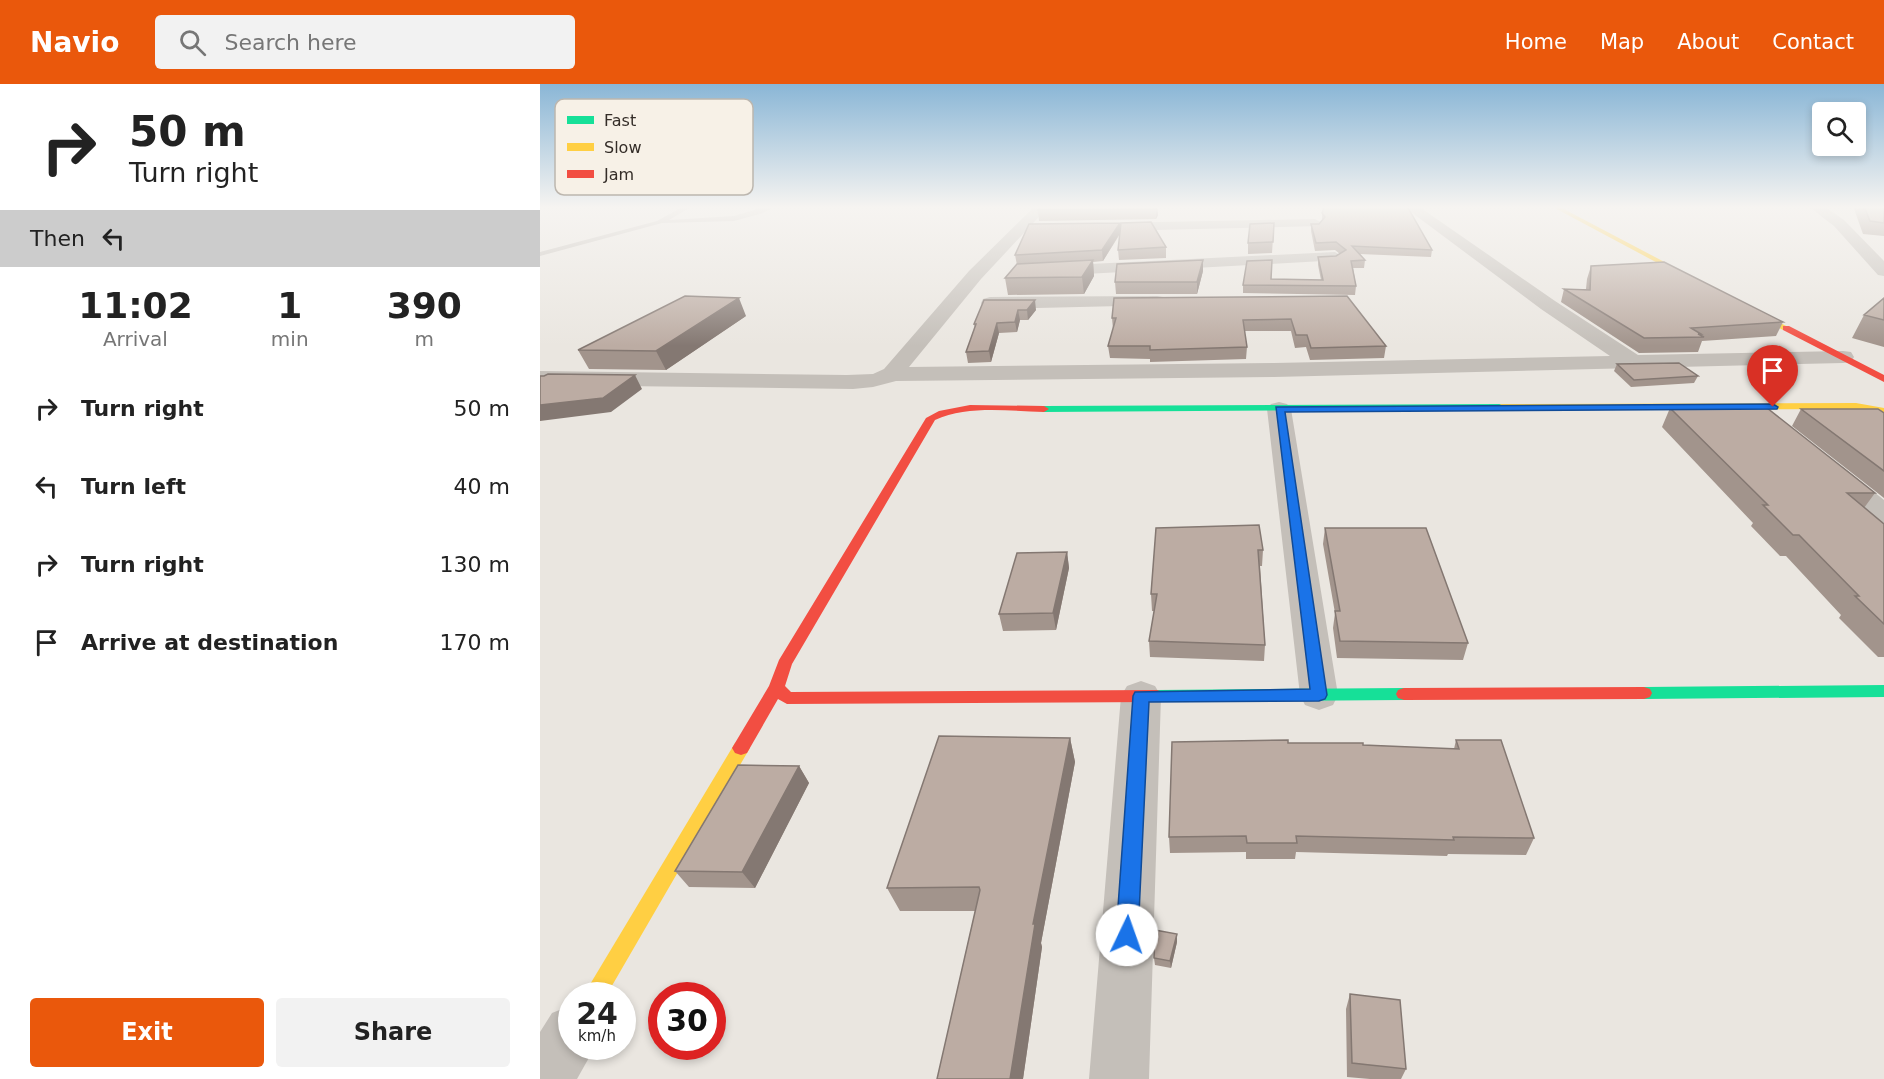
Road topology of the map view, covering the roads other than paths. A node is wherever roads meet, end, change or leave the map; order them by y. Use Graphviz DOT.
graph roads {
  1 [pos="997,252"];
  2 [pos="1477,252"];
  3 [pos="1641,252"];
  4 [pos="1866,252"];
  5 [pos="1335,257"];
  6 [pos="1034,272"];
  7 [pos="1884,272"];
  8 [pos="999,274"];
  9 [pos="975,275"];
  10 [pos="1179,301"];
  11 [pos="952,303"];
  12 [pos="1843,357"];
  13 [pos="1635,363"];
  14 [pos="892,374"];
  15 [pos="540,378"];
  16 [pos="1884,379"];
  17 [pos="1752,408"];
  18 [pos="1279,409"];
  19 [pos="1884,411"];
  20 [pos="1779,429"];
  21 [pos="1814,458"];
  22 [pos="1884,515"];
  23 [pos="777,687"];
  24 [pos="1884,691"];
  25 [pos="1319,695"];
  26 [pos="1141,696"];
  27 [pos="602,982"];
  28 [pos="558,1056"];
  29 [pos="544,1079"];
  30 [pos="1119,1079"];
  1 -- 9 [label="street"];
  2 -- 13 [label="street"];
  3 -- 12 [label="main road"];
  4 -- 7 [label="street"];
  5 -- 6 [label="street"];
  8 -- 9 [label="street"];
  9 -- 11 [label="street"];
  10 -- 11 [label="street"];
  11 -- 14 [label="street"];
  12 -- 13 [label="street"];
  12 -- 16 [label="main road"];
  13 -- 14 [label="street"];
  14 -- 15 [label="street"];
  17 -- 18 [label="main road"];
  17 -- 19 [label="main road"];
  17 -- 20 [label="street"];
  18 -- 23 [label="main road"];
  18 -- 25 [label="street"];
  21 -- 22 [label="street"];
  23 -- 26 [label="main road"];
  23 -- 27 [label="main road"];
  24 -- 25 [label="main road"];
  25 -- 26 [label="main road"];
  26 -- 30 [label="street"];
  28 -- 29 [label="street"];
}
